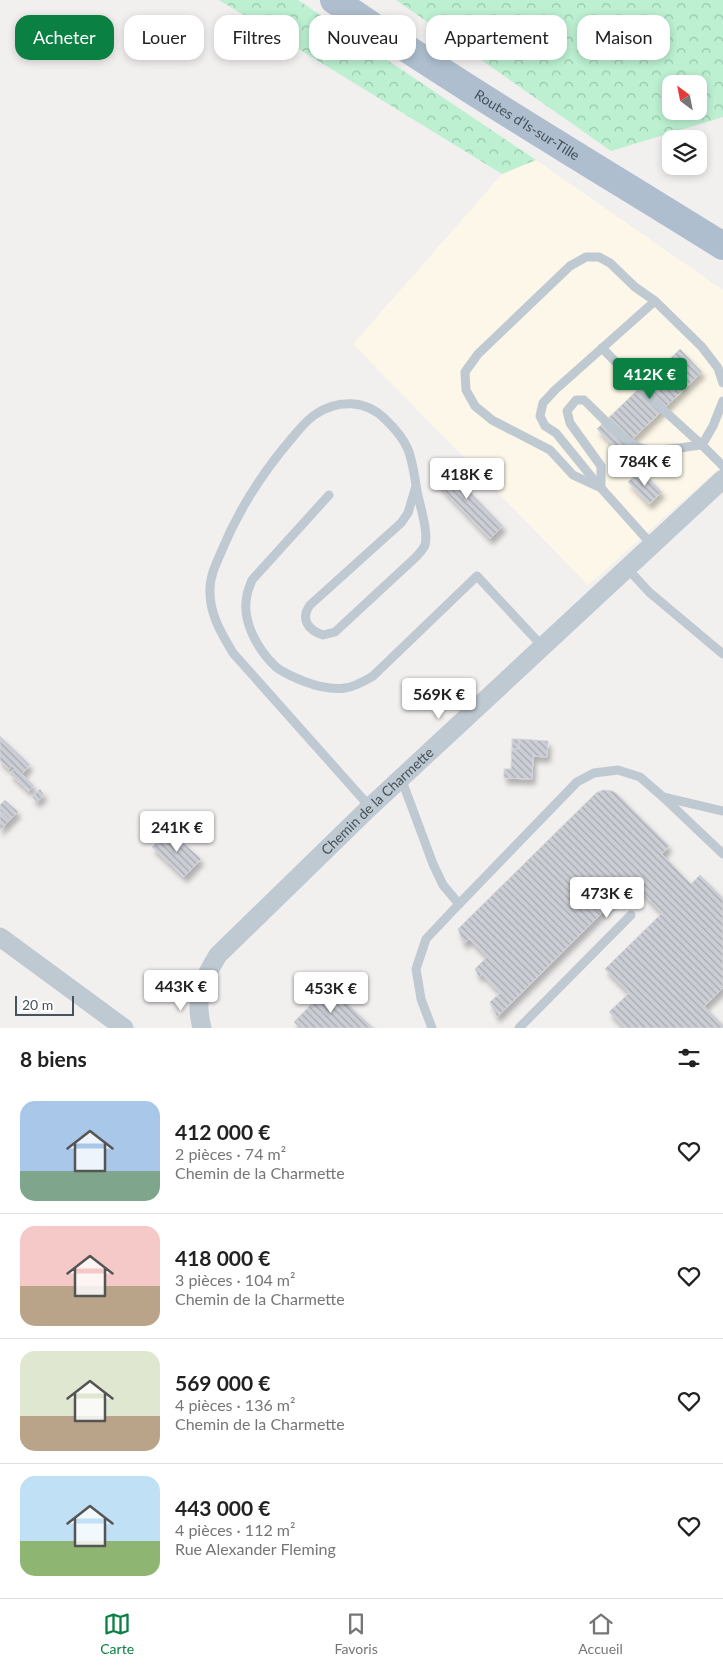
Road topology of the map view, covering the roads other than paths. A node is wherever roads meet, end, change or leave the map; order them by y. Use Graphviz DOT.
graph roads {
  1 [pos="334,0"];
  2 [pos="723,246"];
  3 [pos="655,301"];
  4 [pos="602,348"];
  5 [pos="723,383"];
  6 [pos="723,401"];
  7 [pos="702,445"];
  8 [pos="723,466"];
  9 [pos="723,478"];
  10 [pos="416,486"];
  11 [pos="601,488"];
  12 [pos="329,495"];
  13 [pos="652,545"];
  14 [pos="627,568"];
  15 [pos="543,648"];
  16 [pos="723,654"];
  17 [pos="401,778"];
  18 [pos="663,797"];
  19 [pos="370,807"];
  20 [pos="723,811"];
  21 [pos="723,854"];
  22 [pos="459,904"];
  23 [pos="631,915"];
  24 [pos="0,937"];
  25 [pos="124,1028"];
  26 [pos="202,1028"];
  27 [pos="432,1028"];
  28 [pos="519,1028"];
  1 -- 2 [label="main road, Routes d'Is-sur-Tille"];
  3 -- 4 [label="lane"];
  3 -- 5 [label="lane"];
  3 -- 11 [label="lane"];
  4 -- 7 [label="lane"];
  4 -- 11 [label="lane"];
  6 -- 7 [label="lane"];
  7 -- 8 [label="lane"];
  7 -- 11 [label="lane"];
  9 -- 13 [label="street, Chemin de la Charmette"];
  10 -- 10 [label="lane"];
  10 -- 19 [label="lane"];
  11 -- 13 [label="lane"];
  12 -- 15 [label="lane"];
  13 -- 14 [label="street, Chemin de la Charmette"];
  14 -- 15 [label="street, Chemin de la Charmette"];
  14 -- 16 [label="lane"];
  15 -- 17 [label="street, Chemin de la Charmette"];
  17 -- 19 [label="street, Chemin de la Charmette"];
  17 -- 22 [label="lane"];
  18 -- 20 [label="lane"];
  18 -- 21 [label="lane"];
  18 -- 22 [label="lane"];
  19 -- 26 [label="street, Chemin de la Charmette"];
  22 -- 27 [label="lane"];
  23 -- 28 [label="lane"];
  24 -- 25 [label="street"];
}
